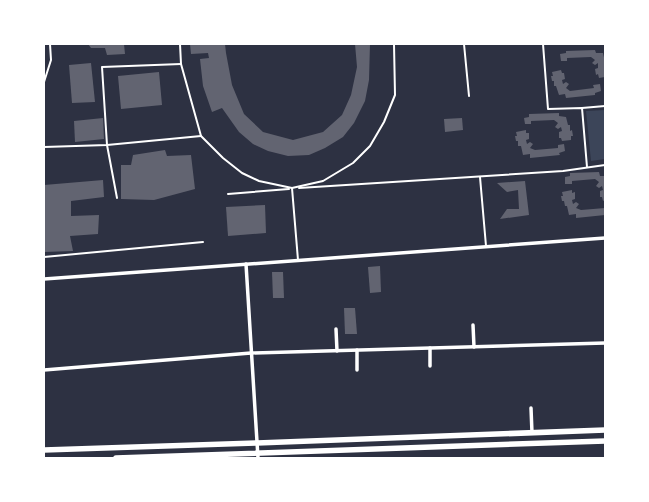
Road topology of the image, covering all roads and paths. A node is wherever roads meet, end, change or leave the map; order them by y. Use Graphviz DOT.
graph roads {
  1 [pos="50,44"];
  2 [pos="180,44"];
  3 [pos="394,44"];
  4 [pos="464,44"];
  5 [pos="543,44"];
  6 [pos="181,64"];
  7 [pos="44,82"];
  8 [pos="468,96"];
  9 [pos="605,106"];
  10 [pos="582,108"];
  11 [pos="201,136"];
  12 [pos="107,145"];
  13 [pos="44,147"];
  14 [pos="605,165"];
  15 [pos="587,167"];
  16 [pos="480,177"];
  17 [pos="292,188"];
  18 [pos="228,194"];
  19 [pos="117,198"];
  20 [pos="605,238"];
  21 [pos="203,242"];
  22 [pos="486,246"];
  23 [pos="44,257"];
  24 [pos="298,260"];
  25 [pos="246,264"];
  26 [pos="44,279"];
  27 [pos="473,325"];
  28 [pos="336,329"];
  29 [pos="605,343"];
  30 [pos="474,347"];
  31 [pos="430,348"];
  32 [pos="357,350"];
  33 [pos="337,351"];
  34 [pos="251,353"];
  35 [pos="430,366"];
  36 [pos="44,370"];
  37 [pos="357,370"];
  38 [pos="531,408"];
  39 [pos="605,430"];
  40 [pos="532,433"];
  41 [pos="605,441"];
  42 [pos="257,444"];
  43 [pos="44,450"];
  44 [pos="258,456"];
  45 [pos="116,458"];
  1 -- 7 [label="lane"];
  2 -- 6 [label="lane"];
  3 -- 17 [label="lane"];
  4 -- 8 [label="lane"];
  5 -- 10 [label="lane"];
  6 -- 11 [label="lane"];
  6 -- 12 [label="lane"];
  9 -- 10 [label="lane"];
  10 -- 15 [label="lane"];
  11 -- 12 [label="lane"];
  11 -- 17 [label="lane"];
  12 -- 13 [label="lane"];
  12 -- 19 [label="lane"];
  14 -- 15 [label="lane"];
  15 -- 16 [label="lane"];
  16 -- 17 [label="lane"];
  16 -- 22 [label="lane"];
  17 -- 18 [label="lane"];
  17 -- 24 [label="lane"];
  20 -- 22 [label="street"];
  21 -- 23 [label="lane"];
  22 -- 24 [label="street"];
  24 -- 25 [label="street"];
  25 -- 26 [label="street"];
  25 -- 34 [label="street"];
  27 -- 30 [label="street"];
  28 -- 33 [label="street"];
  29 -- 30 [label="street"];
  30 -- 31 [label="street"];
  31 -- 32 [label="street"];
  31 -- 35 [label="street"];
  32 -- 33 [label="street"];
  32 -- 37 [label="street"];
  33 -- 34 [label="street"];
  34 -- 36 [label="street"];
  34 -- 42 [label="street"];
  38 -- 40 [label="street"];
  39 -- 40 [label="main road"];
  40 -- 42 [label="main road"];
  41 -- 44 [label="main road"];
  42 -- 43 [label="main road"];
  42 -- 44 [label="street"];
  44 -- 45 [label="main road"];
}
